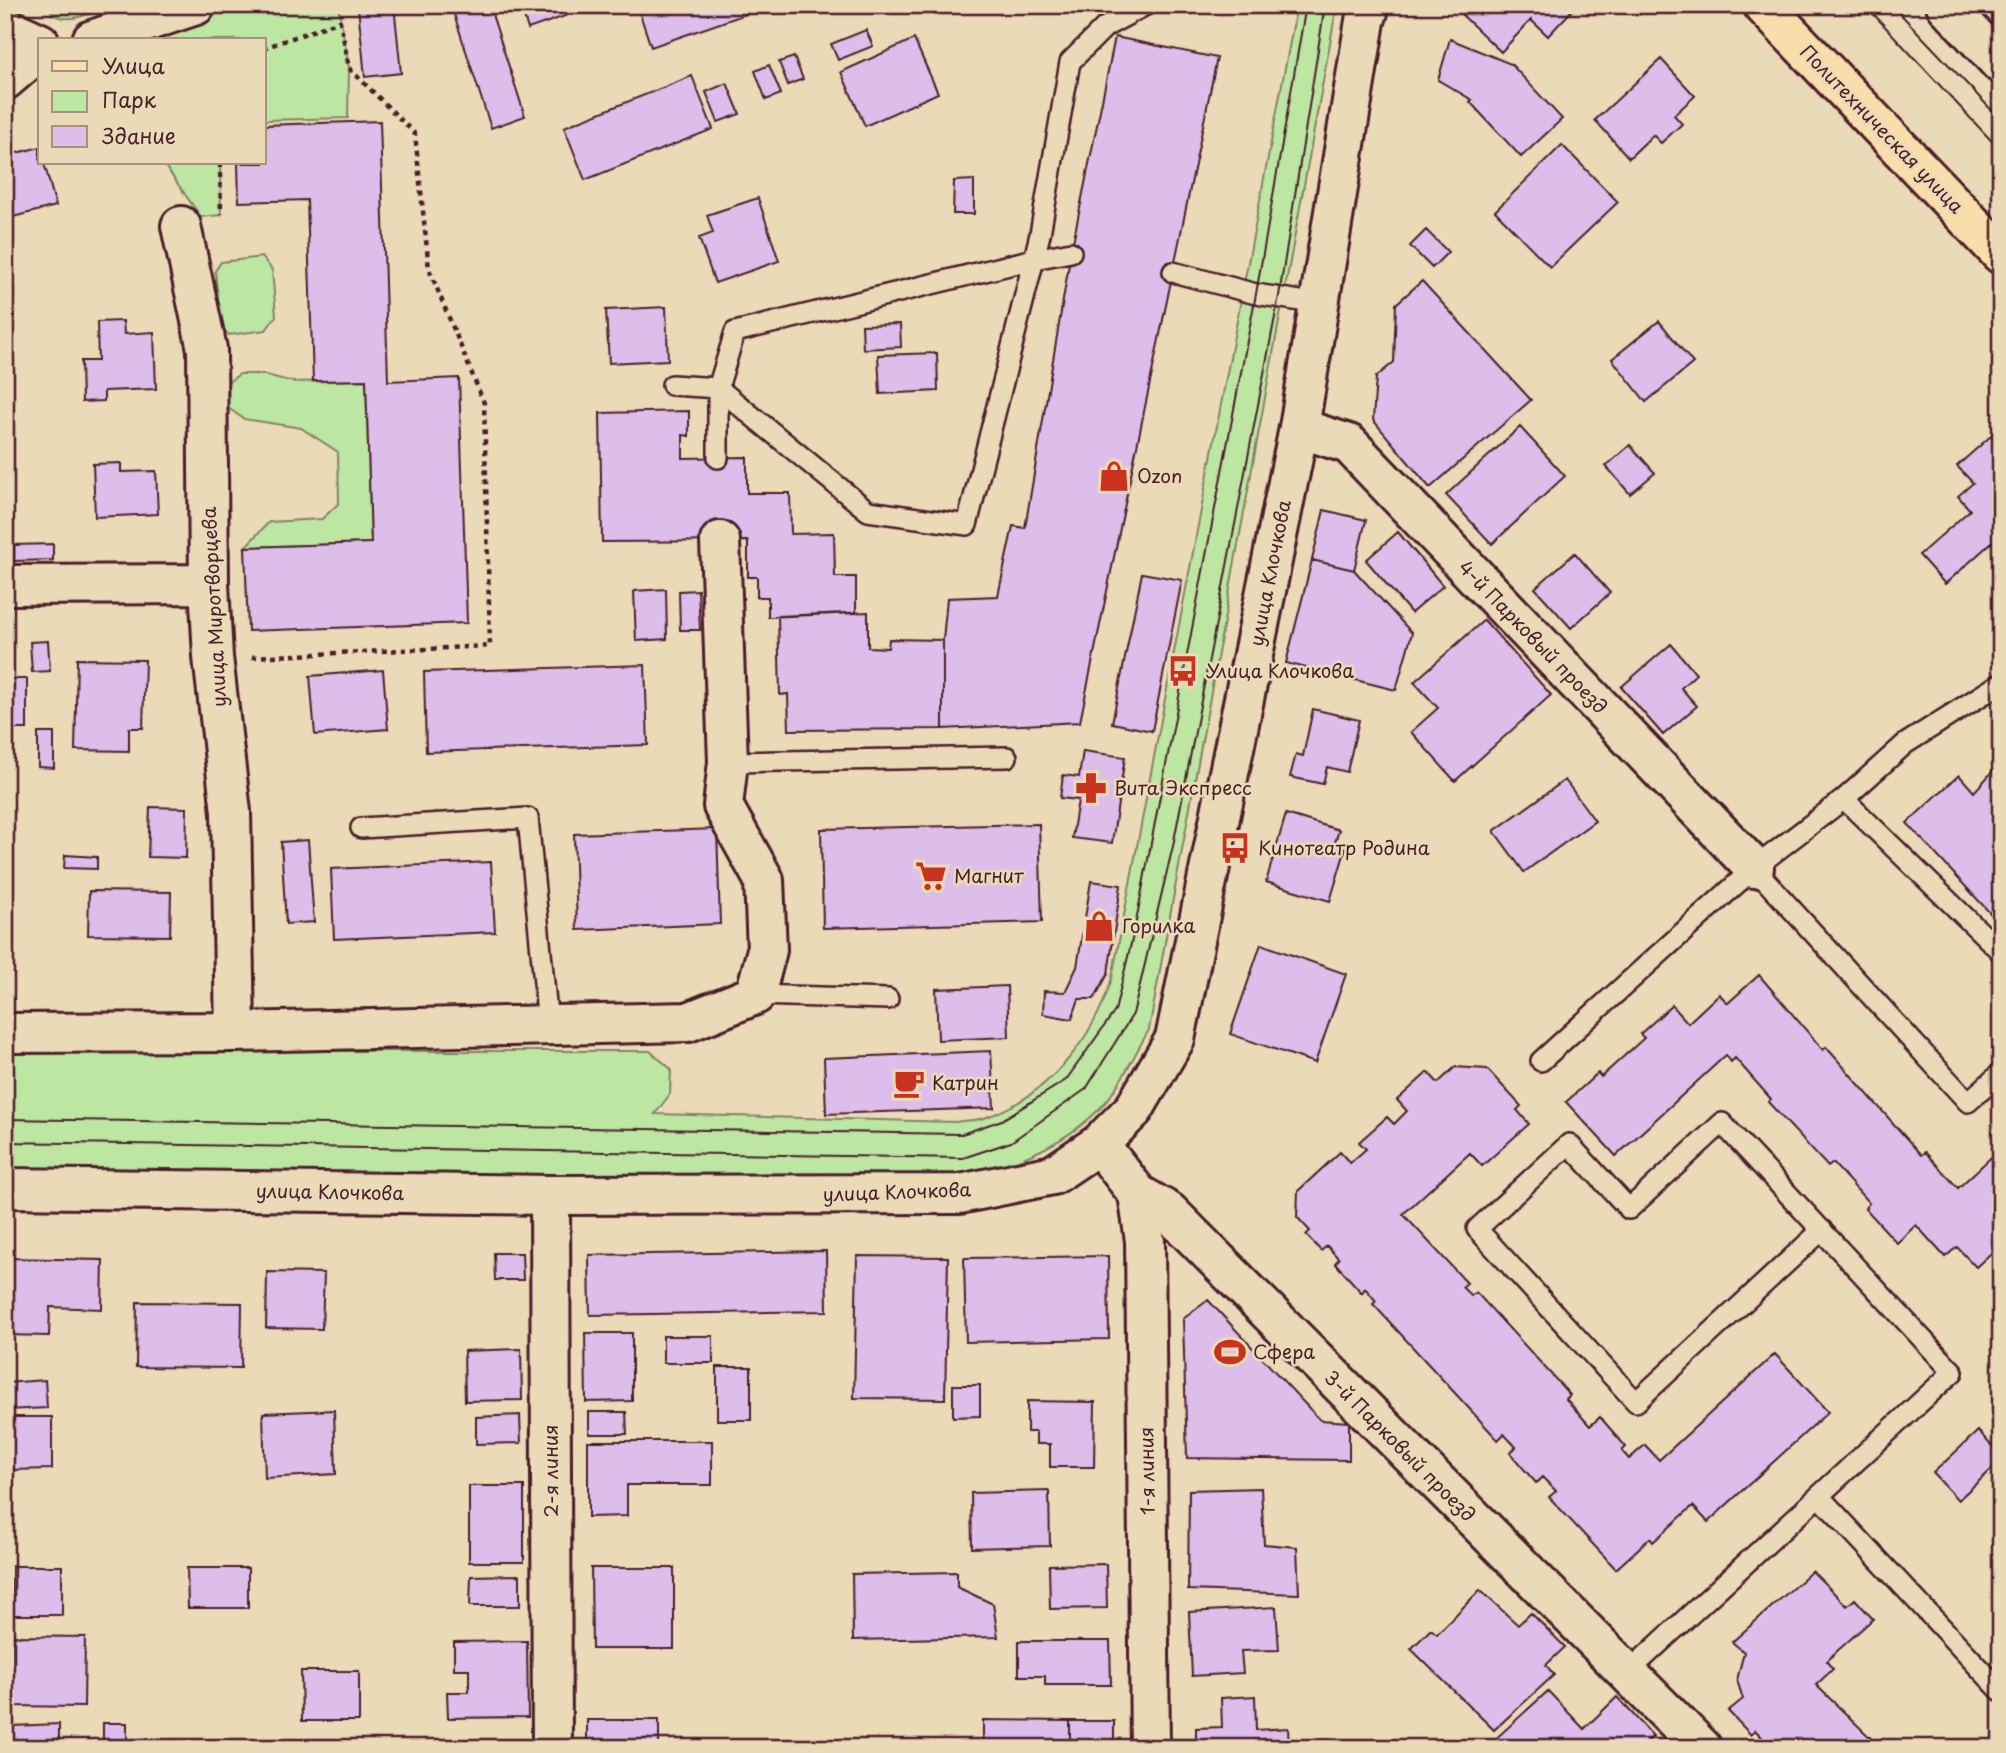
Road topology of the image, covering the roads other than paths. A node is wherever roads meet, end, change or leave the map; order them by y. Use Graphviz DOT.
graph roads {
  1 [pos="195,5"];
  2 [pos="1146,5"];
  3 [pos="1370,5"];
  4 [pos="1763,5"];
  5 [pos="1947,5"];
  6 [pos="5,27"];
  7 [pos="98,38"];
  8 [pos="38,42"];
  9 [pos="38,52"];
  10 [pos="2001,64"];
  11 [pos="5,80"];
  12 [pos="181,226"];
  13 [pos="1071,252"];
  14 [pos="2001,254"];
  15 [pos="1034,259"];
  16 [pos="1173,272"];
  17 [pos="1319,304"];
  18 [pos="672,385"];
  19 [pos="718,388"];
  20 [pos="1299,428"];
  21 [pos="718,458"];
  22 [pos="720,541"];
  23 [pos="208,584"];
  24 [pos="5,585"];
  25 [pos="2001,683"];
  26 [pos="1007,757"];
  27 [pos="728,762"];
  28 [pos="1844,799"];
  29 [pos="361,828"];
  30 [pos="1754,868"];
  31 [pos="2001,952"];
  32 [pos="755,995"];
  33 [pos="888,999"];
  34 [pos="548,1024"];
  35 [pos="235,1032"];
  36 [pos="5,1033"];
  37 [pos="1541,1061"];
  38 [pos="2001,1073"];
  39 [pos="1099,1144"];
  40 [pos="5,1188"];
  41 [pos="1138,1194"];
  42 [pos="550,1195"];
  43 [pos="1822,1230"];
  44 [pos="1819,1496"];
  45 [pos="1626,1674"];
  46 [pos="2001,1691"];
  47 [pos="552,1748"];
  48 [pos="1150,1748"];
  49 [pos="1702,1748"];
  1 -- 7 [label="street"];
  2 -- 15 [label="lane"];
  3 -- 17 [label="street, улица Клочкова"];
  4 -- 14 [label="main road, Политехническая улица"];
  5 -- 10 [label="street"];
  6 -- 8 [label="street"];
  9 -- 11 [label="street"];
  12 -- 23 [label="street, улица Миротворцева"];
  13 -- 15 [label="lane"];
  15 -- 19 [label="lane"];
  15 -- 19 [label="lane"];
  16 -- 17 [label="lane"];
  17 -- 20 [label="street, улица Клочкова"];
  18 -- 19 [label="lane"];
  19 -- 21 [label="lane"];
  20 -- 30 [label="street, 4-й Парковый проезд"];
  20 -- 39 [label="street, улица Клочкова"];
  22 -- 27 [label="street"];
  23 -- 24 [label="street"];
  23 -- 35 [label="street, улица Миротворцева"];
  25 -- 28 [label="lane"];
  26 -- 27 [label="lane"];
  27 -- 32 [label="street"];
  28 -- 30 [label="lane"];
  28 -- 31 [label="lane"];
  29 -- 34 [label="lane"];
  30 -- 37 [label="lane"];
  30 -- 38 [label="lane"];
  32 -- 33 [label="lane"];
  32 -- 34 [label="street"];
  34 -- 35 [label="street"];
  35 -- 36 [label="street"];
  39 -- 41 [label="street, 3-й Парковый проезд"];
  39 -- 42 [label="street, улица Клочкова"];
  40 -- 42 [label="street, улица Клочкова"];
  41 -- 45 [label="street, 3-й Парковый проезд"];
  41 -- 48 [label="street, 1-я линия"];
  42 -- 47 [label="street, 2-я линия"];
  43 -- 43 [label="lane"];
  43 -- 44 [label="lane"];
  44 -- 45 [label="lane"];
  44 -- 46 [label="lane"];
  45 -- 49 [label="street, 3-й Парковый проезд"];
}
